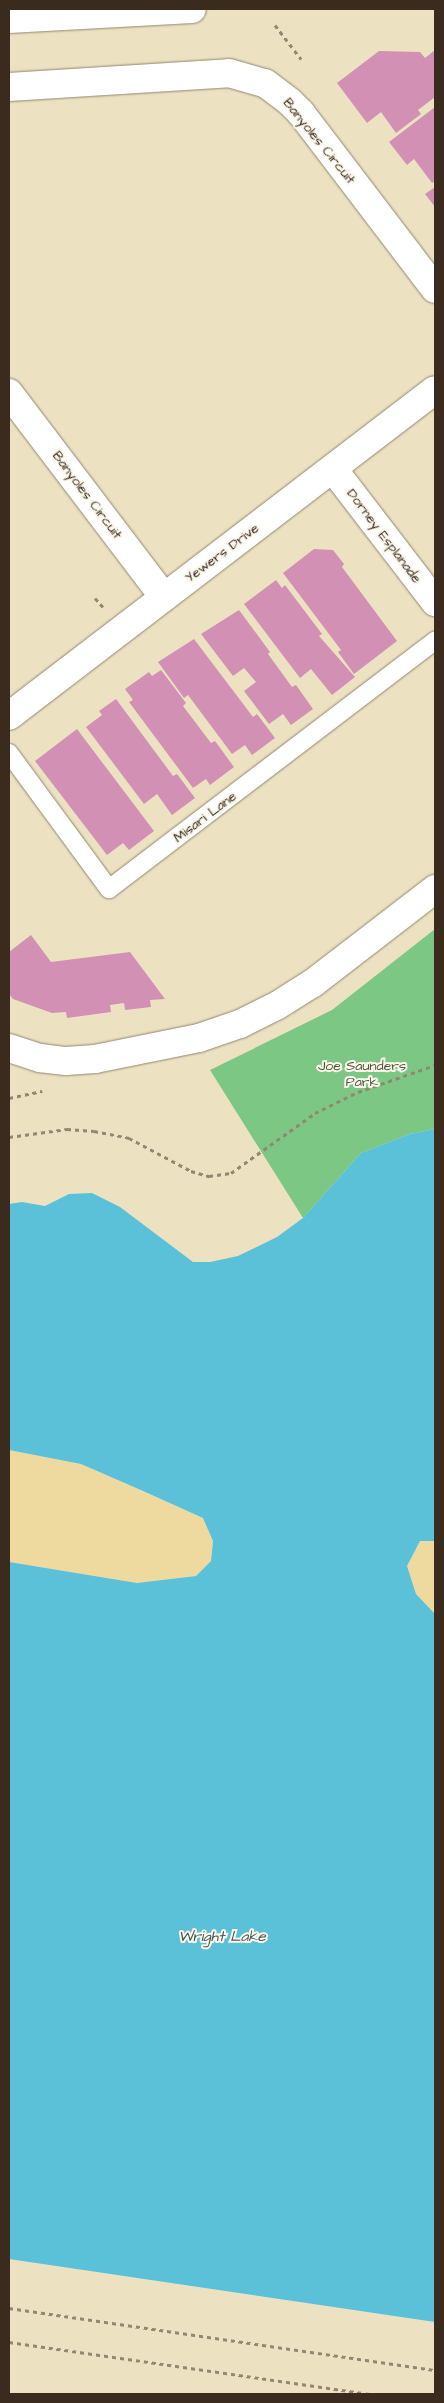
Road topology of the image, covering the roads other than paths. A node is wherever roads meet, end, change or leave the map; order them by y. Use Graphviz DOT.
graph roads {
  1 [pos="192,9"];
  2 [pos="9,19"];
  3 [pos="9,87"];
  4 [pos="435,289"];
  5 [pos="435,390"];
  6 [pos="9,393"];
  7 [pos="333,469"];
  8 [pos="164,597"];
  9 [pos="435,602"];
  10 [pos="435,641"];
  11 [pos="9,716"];
  12 [pos="9,752"];
  13 [pos="435,889"];
  14 [pos="9,1048"];
  1 -- 2 [label="street"];
  3 -- 4 [label="street, Banyoles Circuit"];
  5 -- 7 [label="street, Yewers Drive"];
  6 -- 8 [label="street, Banyoles Circuit"];
  7 -- 8 [label="street, Yewers Drive"];
  7 -- 9 [label="street, Dorney Esplanade"];
  8 -- 11 [label="street, Yewers Drive"];
  10 -- 12 [label="lane, Misari Lane"];
  13 -- 14 [label="street"];
}
